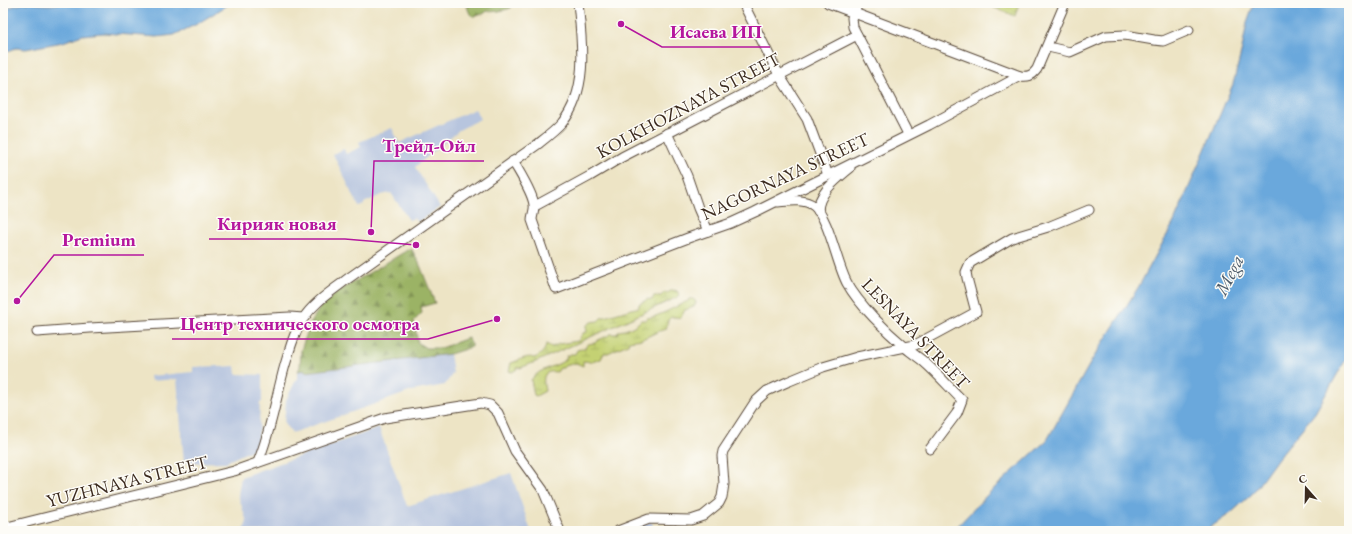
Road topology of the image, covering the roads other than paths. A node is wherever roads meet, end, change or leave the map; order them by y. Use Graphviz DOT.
graph roads {
  1 [pos="578,3"];
  2 [pos="743,3"];
  3 [pos="828,3"];
  4 [pos="858,3"];
  5 [pos="1065,3"];
  6 [pos="854,13"];
  7 [pos="1189,30"];
  8 [pos="857,35"];
  9 [pos="1048,47"];
  10 [pos="779,75"];
  11 [pos="1020,76"];
  12 [pos="667,133"];
  13 [pos="908,134"];
  14 [pos="865,156"];
  15 [pos="513,161"];
  16 [pos="828,175"];
  17 [pos="773,203"];
  18 [pos="535,206"];
  19 [pos="818,210"];
  20 [pos="1089,210"];
  21 [pos="708,231"];
  22 [pos="303,318"];
  23 [pos="38,332"];
  24 [pos="906,348"];
  25 [pos="930,449"];
  26 [pos="258,462"];
  27 [pos="3,528"];
  28 [pos="560,531"];
  29 [pos="618,531"];
  1 -- 15 [label="street"];
  2 -- 10 [label="street"];
  3 -- 6 [label="street"];
  4 -- 6 [label="street"];
  5 -- 9 [label="street"];
  6 -- 8 [label="street"];
  6 -- 11 [label="street"];
  7 -- 9 [label="street"];
  8 -- 10 [label="street, KOLKHOZNAYA STREET"];
  8 -- 13 [label="street"];
  9 -- 11 [label="street"];
  10 -- 12 [label="street, KOLKHOZNAYA STREET"];
  10 -- 16 [label="street"];
  11 -- 13 [label="street, NAGORNAYA STREET"];
  12 -- 18 [label="street, KOLKHOZNAYA STREET"];
  12 -- 21 [label="street"];
  13 -- 14 [label="street, NAGORNAYA STREET"];
  14 -- 16 [label="street, NAGORNAYA STREET"];
  14 -- 19 [label="street"];
  15 -- 18 [label="street"];
  15 -- 22 [label="street"];
  16 -- 17 [label="street, NAGORNAYA STREET"];
  17 -- 19 [label="street"];
  17 -- 21 [label="street, NAGORNAYA STREET"];
  18 -- 21 [label="street, NAGORNAYA STREET"];
  19 -- 24 [label="street, LESNAYA STREET"];
  20 -- 24 [label="street"];
  22 -- 23 [label="street"];
  22 -- 26 [label="street"];
  24 -- 25 [label="street, LESNAYA STREET"];
  24 -- 29 [label="street"];
  26 -- 27 [label="street, YUZHNAYA STREET"];
  26 -- 28 [label="street, YUZHNAYA STREET"];
}
